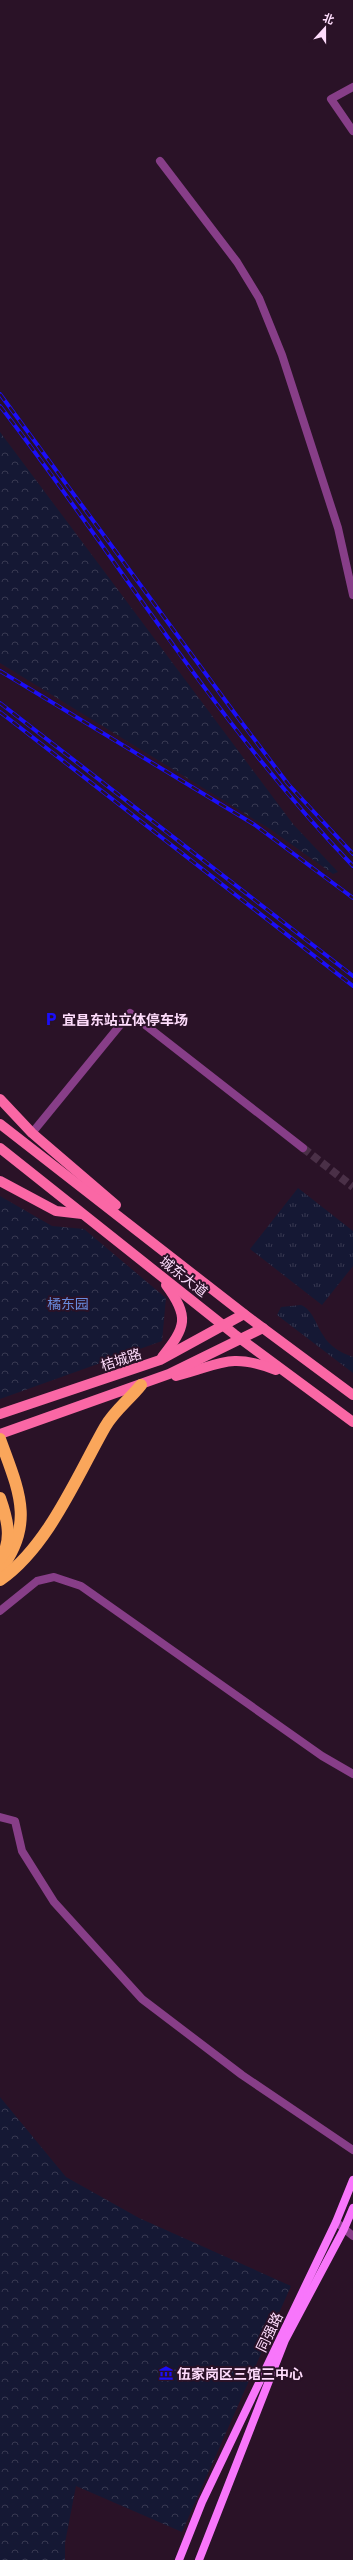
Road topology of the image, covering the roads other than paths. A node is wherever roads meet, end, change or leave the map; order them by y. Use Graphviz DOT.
graph roads {
  1 [pos="353,87"];
  2 [pos="353,131"];
  3 [pos="160,161"];
  4 [pos="353,595"];
  5 [pos="0,1099"];
  6 [pos="0,1124"];
  7 [pos="32,1133"];
  8 [pos="0,1148"];
  9 [pos="304,1148"];
  10 [pos="0,1181"];
  11 [pos="83,1214"];
  12 [pos="158,1274"];
  13 [pos="202,1280"];
  14 [pos="244,1314"];
  15 [pos="224,1326"];
  16 [pos="263,1328"];
  17 [pos="242,1340"];
  18 [pos="160,1360"];
  19 [pos="287,1374"];
  20 [pos="141,1385"];
  21 [pos="353,1395"];
  22 [pos="0,1414"];
  23 [pos="353,1422"];
  24 [pos="0,1434"];
  25 [pos="0,1439"];
  26 [pos="3,1459"];
  27 [pos="0,1498"];
  28 [pos="8,1548"];
  29 [pos="0,1559"];
  30 [pos="0,1570"];
  31 [pos="0,1580"];
  32 [pos="0,1611"];
  33 [pos="353,1774"];
  34 [pos="0,1817"];
  35 [pos="353,2150"];
  36 [pos="353,2180"];
  37 [pos="353,2208"];
  38 [pos="340,2210"];
  39 [pos="351,2219"];
  40 [pos="336,2222"];
  41 [pos="344,2229"];
  42 [pos="353,2236"];
  43 [pos="179,2560"];
  44 [pos="199,2560"];
  1 -- 2 [label="street"];
  3 -- 4 [label="street"];
  5 -- 7 [label="main road"];
  6 -- 13 [label="main road, 城东大道"];
  7 -- 9 [label="street"];
  7 -- 13 [label="main road"];
  8 -- 11 [label="main road, 城东大道"];
  10 -- 11 [label="main road"];
  11 -- 12 [label="main road, 城东大道"];
  12 -- 15 [label="main road, 城东大道"];
  12 -- 18 [label="main road"];
  13 -- 14 [label="main road, 城东大道"];
  14 -- 15 [label="main road, 桔城路"];
  14 -- 16 [label="main road, 城东大道"];
  15 -- 17 [label="main road, 城东大道"];
  15 -- 18 [label="main road, 桔城路"];
  16 -- 17 [label="main road"];
  16 -- 21 [label="main road, 城东大道"];
  17 -- 19 [label="main road, 城东大道"];
  17 -- 20 [label="main road"];
  18 -- 22 [label="main road, 桔城路"];
  19 -- 20 [label="main road"];
  19 -- 23 [label="main road, 城东大道"];
  20 -- 24 [label="main road"];
  20 -- 31 [label="highway"];
  25 -- 26 [label="highway"];
  26 -- 28 [label="highway"];
  26 -- 30 [label="highway"];
  27 -- 28 [label="highway"];
  28 -- 29 [label="highway"];
  32 -- 33 [label="street"];
  34 -- 35 [label="street"];
  36 -- 38 [label="main road, 同强路"];
  37 -- 39 [label="main road, 同强路"];
  38 -- 39 [label="street"];
  38 -- 40 [label="main road, 同强路"];
  39 -- 41 [label="main road, 同强路"];
  40 -- 41 [label="street"];
  40 -- 43 [label="main road, 同强路"];
  41 -- 42 [label="street"];
  41 -- 44 [label="main road, 同强路"];
}
